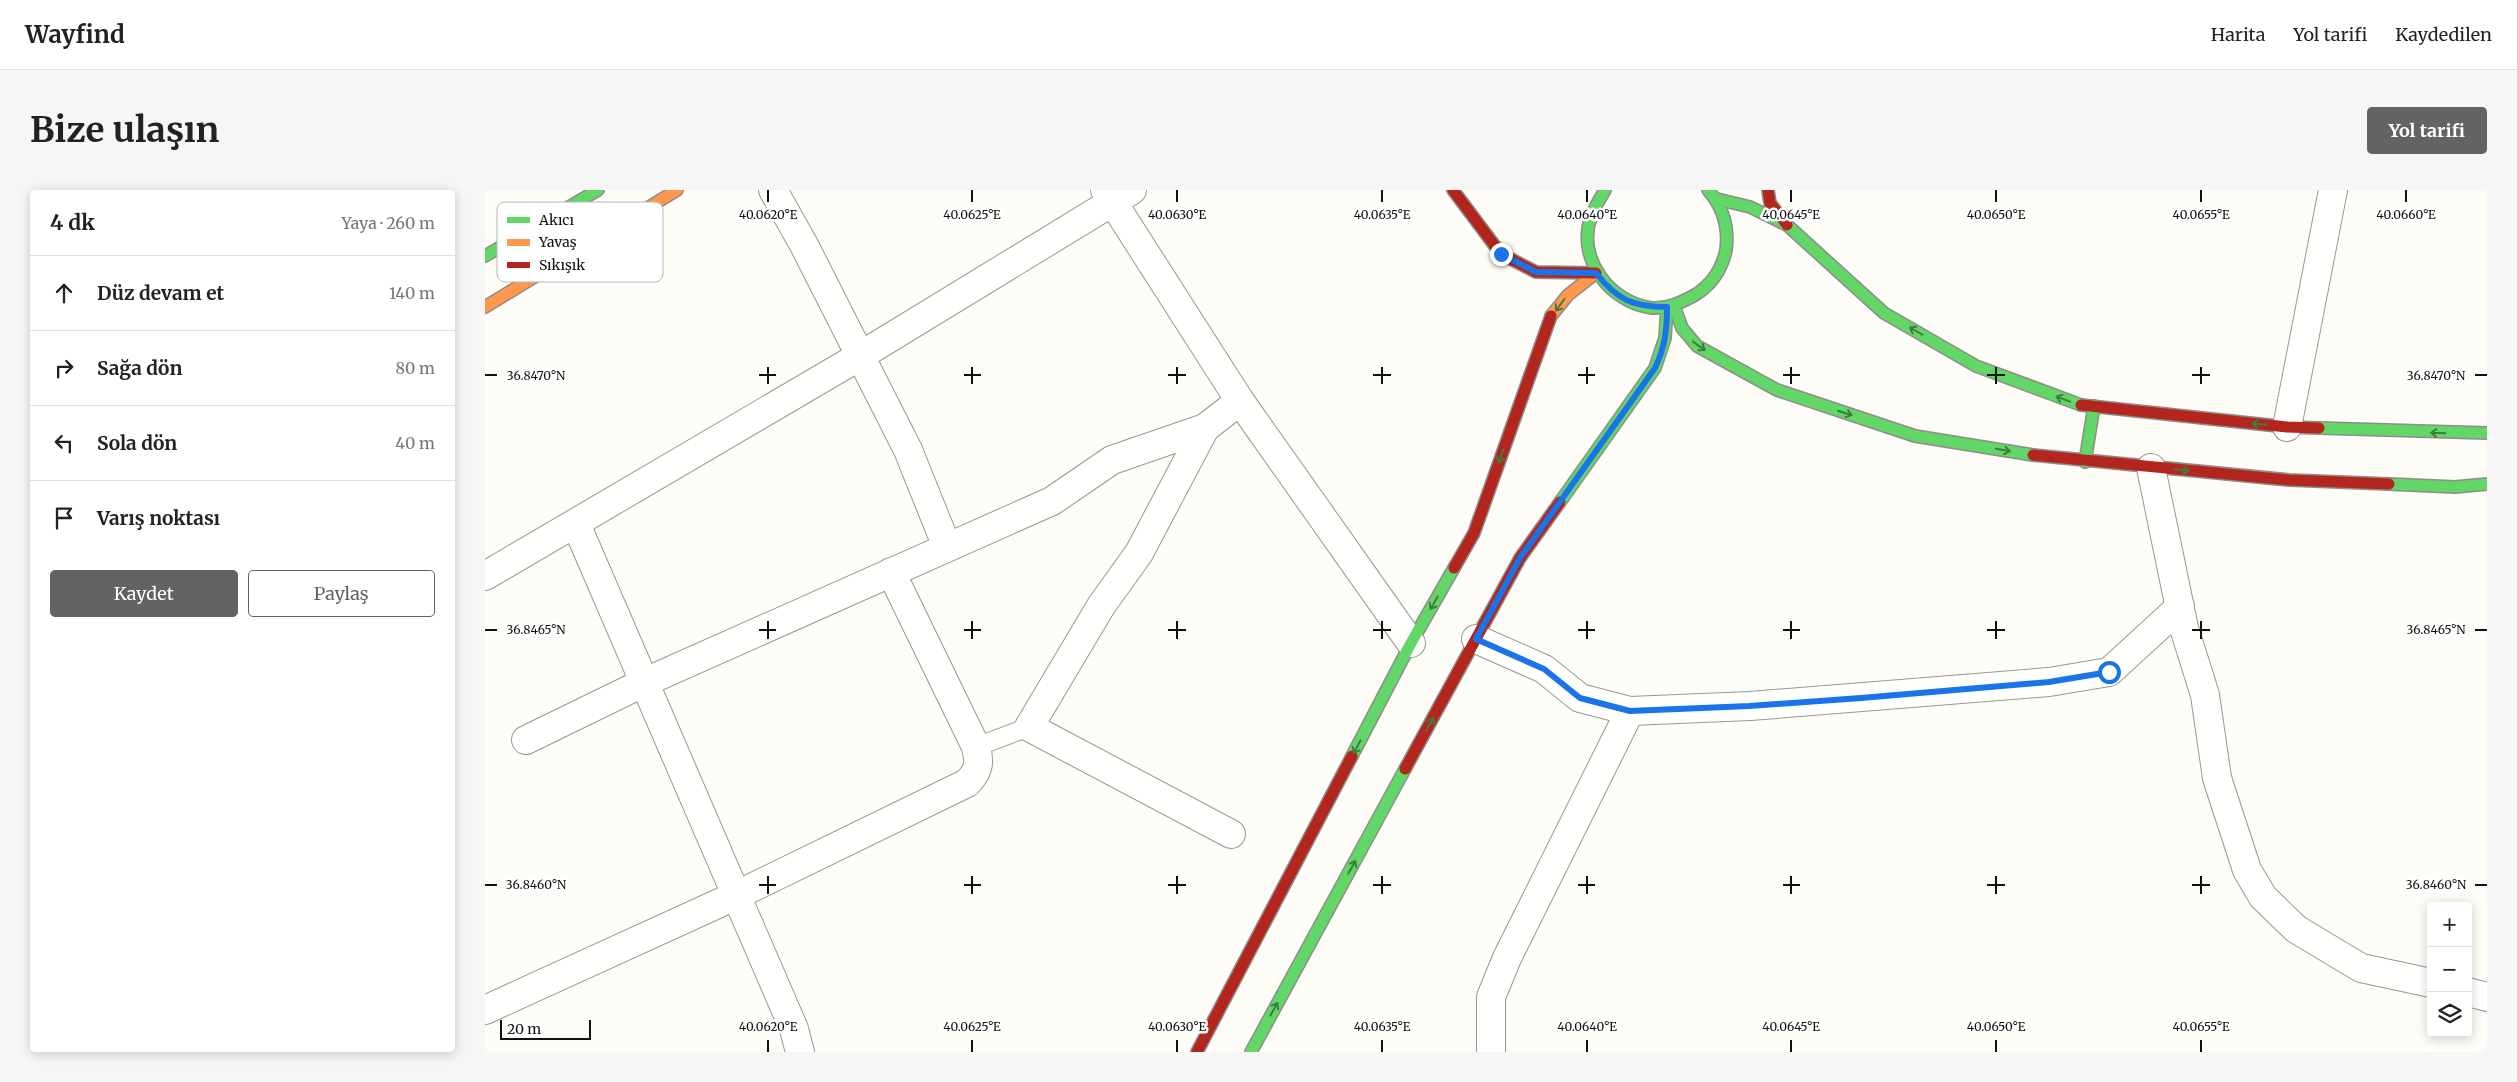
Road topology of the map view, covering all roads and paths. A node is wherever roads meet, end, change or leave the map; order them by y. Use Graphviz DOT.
graph roads {
  1 [pos="598,190"];
  2 [pos="677,190"];
  3 [pos="773,190"];
  4 [pos="1453,190"];
  5 [pos="1605,190"];
  6 [pos="1709,190"];
  7 [pos="1732,190"];
  8 [pos="1768,190"];
  9 [pos="2333,190"];
  10 [pos="1117,194"];
  11 [pos="1717,199"];
  12 [pos="577,202"];
  13 [pos="656,202"];
  14 [pos="1787,225"];
  15 [pos="497,249"];
  16 [pos="485,256"];
  17 [pos="1596,273"];
  18 [pos="517,282"];
  19 [pos="487,299"];
  20 [pos="1671,306"];
  21 [pos="860,356"];
  22 [pos="1240,401"];
  23 [pos="2094,406"];
  24 [pos="2287,427"];
  25 [pos="1205,428"];
  26 [pos="2487,433"];
  27 [pos="2085,462"];
  28 [pos="2151,468"];
  29 [pos="2487,484"];
  30 [pos="577,524"];
  31 [pos="947,546"];
  32 [pos="891,572"];
  33 [pos="485,576"];
  34 [pos="2180,607"];
  35 [pos="1476,639"];
  36 [pos="1411,643"];
  37 [pos="643,682"];
  38 [pos="1630,711"];
  39 [pos="1029,727"];
  40 [pos="526,740"];
  41 [pos="977,747"];
  42 [pos="1231,834"];
  43 [pos="737,895"];
  44 [pos="2427,982"];
  45 [pos="2472,993"];
  46 [pos="2487,997"];
  47 [pos="485,1010"];
  48 [pos="800,1052"];
  49 [pos="1197,1052"];
  50 [pos="1251,1052"];
  51 [pos="1491,1052"];
  1 -- 12 [label="main road"];
  2 -- 13 [label="main road"];
  3 -- 21 [label="street"];
  4 -- 17 [label="main road"];
  5 -- 17 [label="main road"];
  6 -- 11 [label="main road"];
  7 -- 11 [label="main road"];
  8 -- 14 [label="main road"];
  9 -- 24 [label="street"];
  10 -- 21 [label="street"];
  10 -- 22 [label="street"];
  11 -- 14 [label="main road"];
  11 -- 20 [label="main road"];
  23 -- 14 [label="main road, one-way"];
  15 -- 16 [label="main road"];
  17 -- 20 [label="main road"];
  17 -- 36 [label="main road, one-way"];
  18 -- 19 [label="main road"];
  20 -- 27 [label="main road, one-way"];
  20 -- 35 [label="main road"];
  21 -- 30 [label="street"];
  21 -- 31 [label="street"];
  22 -- 25 [label="street"];
  22 -- 36 [label="street"];
  24 -- 23 [label="main road, one-way"];
  23 -- 27 [label="main road"];
  26 -- 24 [label="main road, one-way"];
  25 -- 31 [label="street"];
  25 -- 39 [label="street"];
  27 -- 28 [label="main road"];
  28 -- 29 [label="main road, one-way"];
  28 -- 34 [label="street"];
  30 -- 33 [label="street"];
  30 -- 37 [label="street"];
  31 -- 32 [label="street"];
  32 -- 37 [label="street"];
  32 -- 41 [label="street"];
  34 -- 38 [label="street"];
  34 -- 44 [label="street"];
  35 -- 38 [label="street"];
  50 -- 35 [label="main road, one-way"];
  36 -- 49 [label="main road, one-way"];
  37 -- 40 [label="street"];
  37 -- 43 [label="street"];
  38 -- 51 [label="street"];
  39 -- 41 [label="lane"];
  39 -- 42 [label="street"];
  41 -- 43 [label="street"];
  43 -- 47 [label="street"];
  43 -- 48 [label="street"];
  45 -- 46 [label="street"];
}
